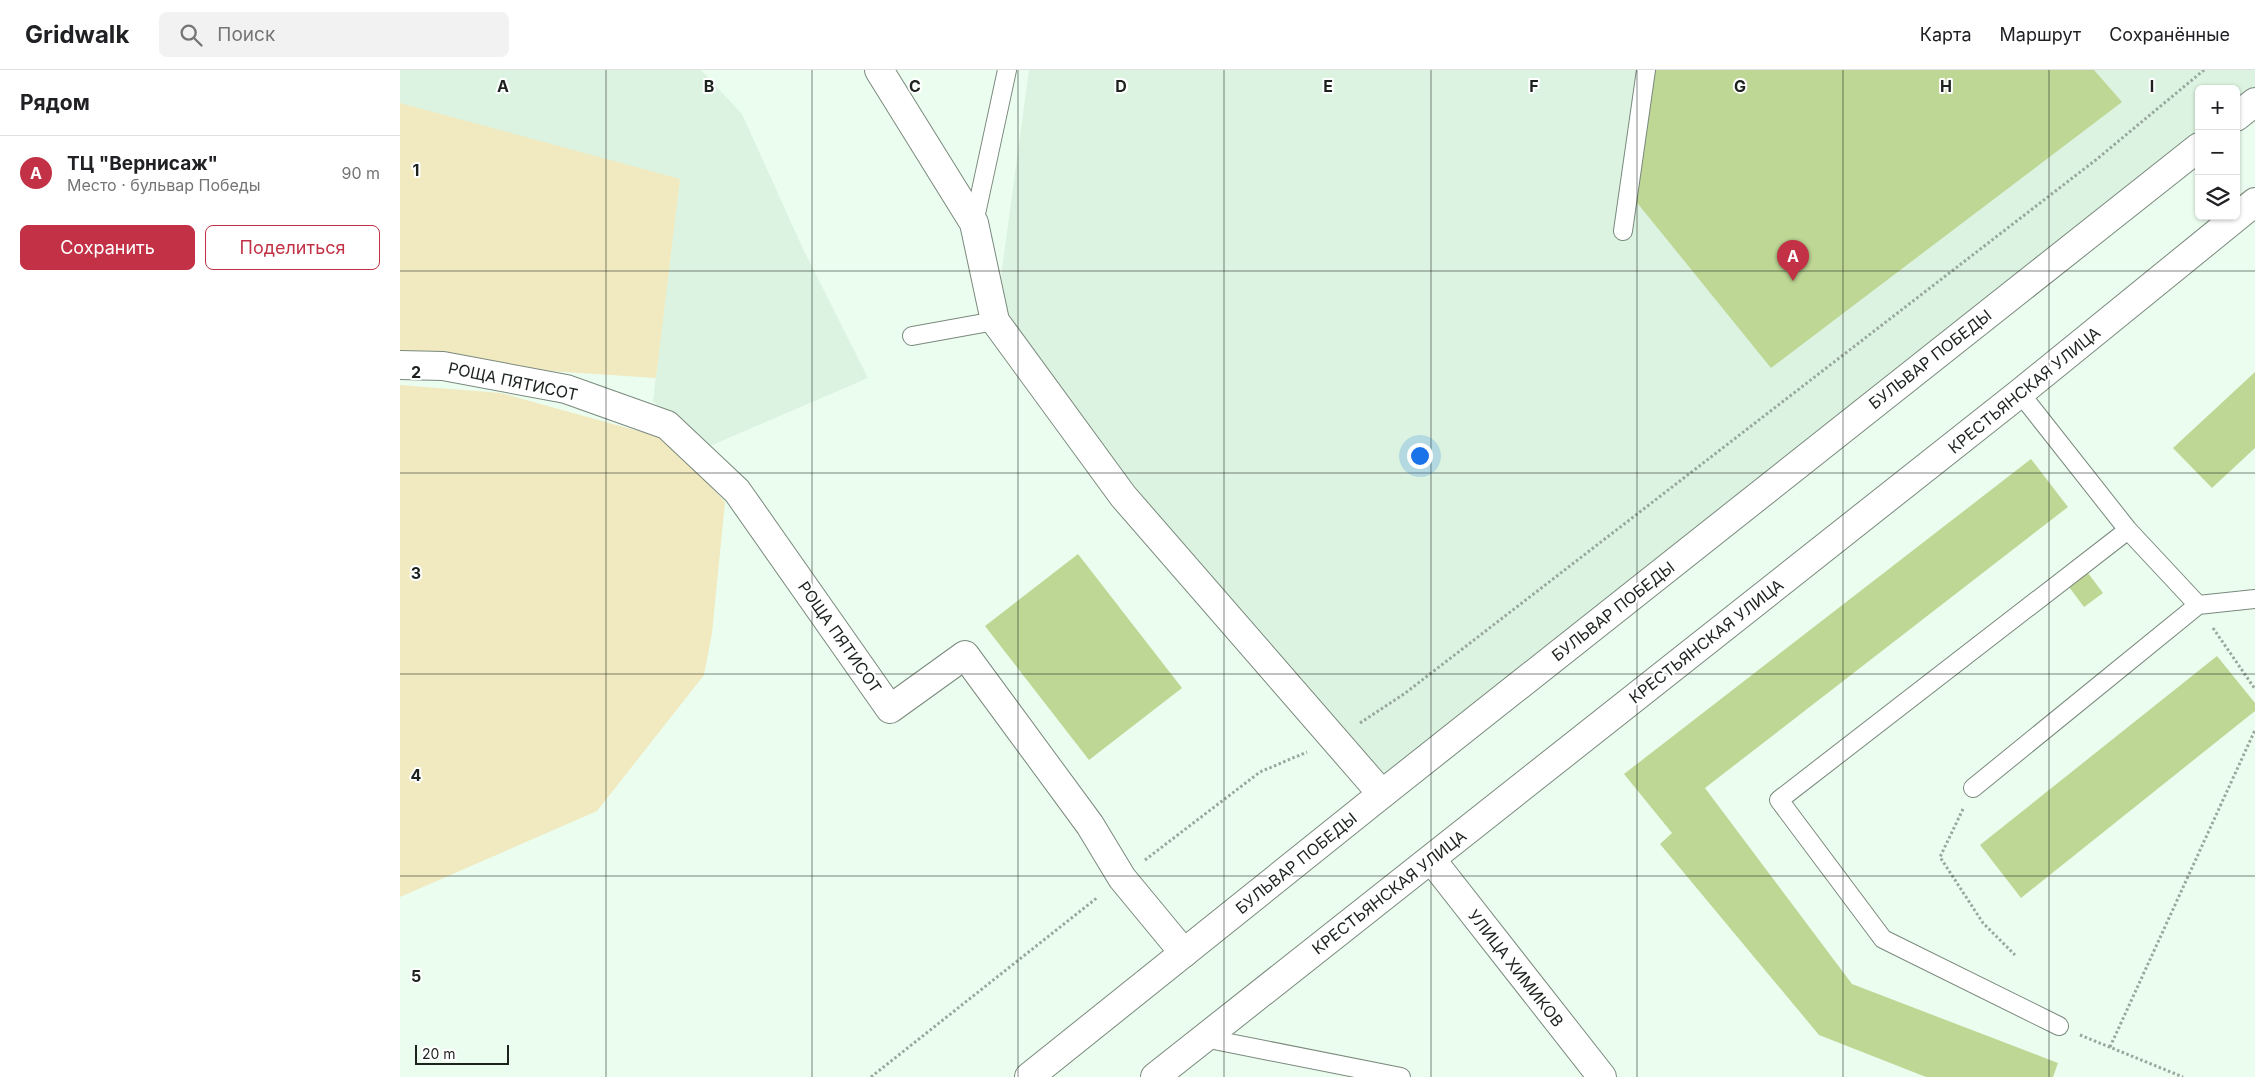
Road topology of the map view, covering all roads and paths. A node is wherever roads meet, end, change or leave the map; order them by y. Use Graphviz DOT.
graph roads {
  1 [pos="879,70"];
  2 [pos="1008,70"];
  3 [pos="1646,70"];
  4 [pos="2204,70"];
  5 [pos="2255,102"];
  6 [pos="2240,114"];
  7 [pos="2195,150"];
  8 [pos="2255,202"];
  9 [pos="974,223"];
  10 [pos="1623,230"];
  11 [pos="995,321"];
  12 [pos="912,336"];
  13 [pos="400,365"];
  14 [pos="2020,393"];
  15 [pos="2128,530"];
  16 [pos="2255,599"];
  17 [pos="2198,605"];
  18 [pos="2255,689"];
  19 [pos="2255,730"];
  20 [pos="1335,739"];
  21 [pos="1973,788"];
  22 [pos="1382,794"];
  23 [pos="1430,859"];
  24 [pos="1184,953"];
  25 [pos="2015,955"];
  26 [pos="2066,1029"];
  27 [pos="1204,1038"];
  28 [pos="2110,1047"];
  29 [pos="1029,1077"];
  30 [pos="1155,1077"];
  31 [pos="1402,1077"];
  32 [pos="1602,1077"];
  33 [pos="2183,1077"];
  1 -- 9 [label="street"];
  2 -- 9 [label="lane"];
  3 -- 10 [label="lane"];
  4 -- 20 [label="path"];
  5 -- 6 [label="street"];
  7 -- 22 [label="street, БУЛЬВАР ПОБЕДЫ"];
  8 -- 14 [label="street, КРЕСТЬЯНСКАЯ УЛИЦА"];
  9 -- 11 [label="street"];
  11 -- 12 [label="lane"];
  11 -- 20 [label="street"];
  13 -- 24 [label="street, РОЩА ПЯТИСОТ"];
  14 -- 15 [label="lane"];
  14 -- 23 [label="street, КРЕСТЬЯНСКАЯ УЛИЦА"];
  15 -- 17 [label="lane"];
  15 -- 26 [label="lane"];
  16 -- 17 [label="lane"];
  17 -- 18 [label="path"];
  17 -- 21 [label="lane"];
  19 -- 28 [label="path"];
  20 -- 22 [label="street"];
  21 -- 25 [label="path"];
  22 -- 24 [label="street, БУЛЬВАР ПОБЕДЫ"];
  23 -- 27 [label="street, КРЕСТЬЯНСКАЯ УЛИЦА"];
  23 -- 32 [label="street, УЛИЦА ХИМИКОВ"];
  24 -- 29 [label="street, БУЛЬВАР ПОБЕДЫ"];
  26 -- 28 [label="path"];
  27 -- 30 [label="street, КРЕСТЬЯНСКАЯ УЛИЦА"];
  27 -- 31 [label="lane"];
  28 -- 33 [label="path"];
}
